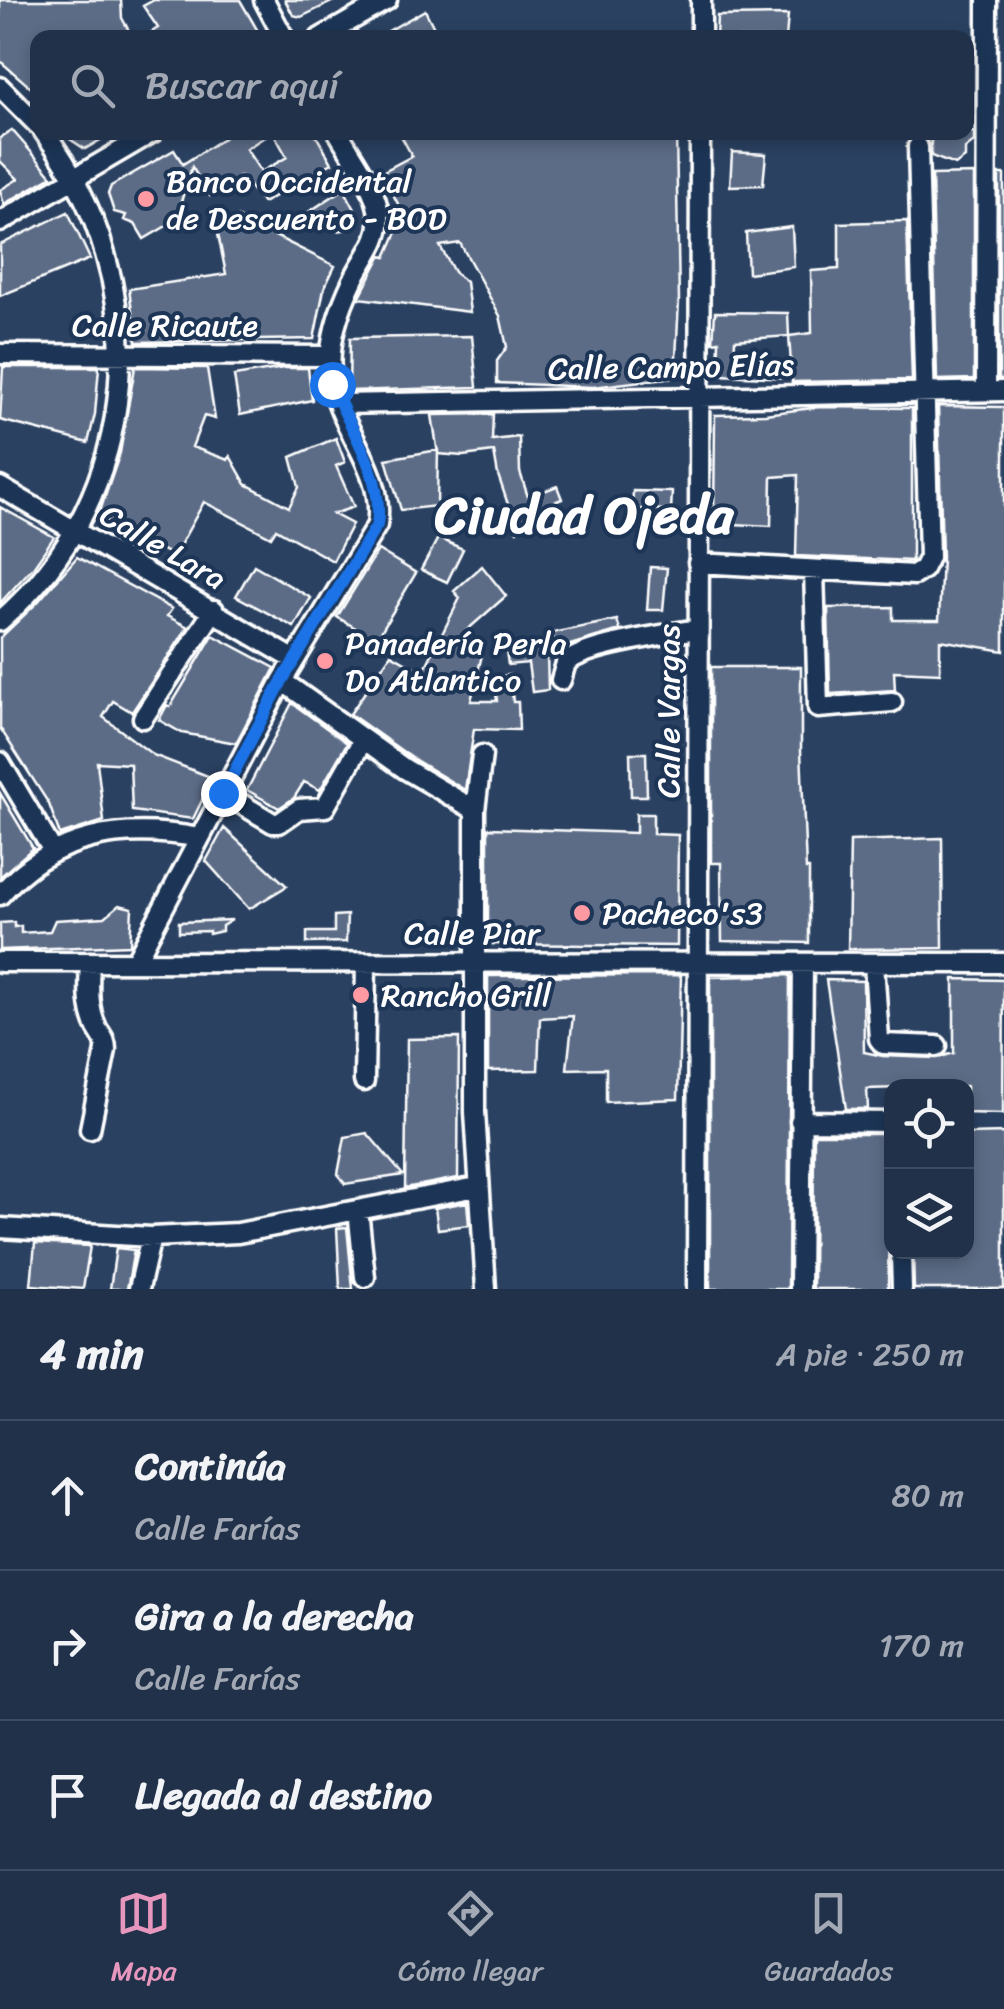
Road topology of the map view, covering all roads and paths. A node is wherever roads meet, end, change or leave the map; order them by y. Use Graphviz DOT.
graph roads {
  1 [pos="264,0"];
  2 [pos="386,0"];
  3 [pos="701,0"];
  4 [pos="987,0"];
  5 [pos="280,30"];
  6 [pos="334,30"];
  7 [pos="701,30"];
  8 [pos="0,87"];
  9 [pos="30,117"];
  10 [pos="49,140"];
  11 [pos="140,140"];
  12 [pos="342,140"];
  13 [pos="700,140"];
  14 [pos="918,147"];
  15 [pos="74,178"];
  16 [pos="0,222"];
  17 [pos="0,354"];
  18 [pos="120,354"];
  19 [pos="330,356"];
  20 [pos="995,391"];
  21 [pos="924,394"];
  22 [pos="699,395"];
  23 [pos="340,404"];
  24 [pos="0,488"];
  25 [pos="75,531"];
  26 [pos="698,563"];
  27 [pos="814,570"];
  28 [pos="214,610"];
  29 [pos="0,621"];
  30 [pos="698,630"];
  31 [pos="294,660"];
  32 [pos="561,680"];
  33 [pos="282,681"];
  34 [pos="892,702"];
  35 [pos="143,718"];
  36 [pos="363,740"];
  37 [pos="482,755"];
  38 [pos="0,762"];
  39 [pos="223,793"];
  40 [pos="474,810"];
  41 [pos="199,838"];
  42 [pos="53,850"];
  43 [pos="0,894"];
  44 [pos="0,962"];
  45 [pos="90,962"];
  46 [pos="136,962"];
  47 [pos="474,962"];
  48 [pos="698,963"];
  49 [pos="803,963"];
  50 [pos="1004,963"];
  51 [pos="366,964"];
  52 [pos="874,964"];
  53 [pos="937,1046"];
  54 [pos="364,1080"];
  55 [pos="800,1122"];
  56 [pos="884,1122"];
  57 [pos="90,1129"];
  58 [pos="478,1188"];
  59 [pos="358,1210"];
  60 [pos="0,1228"];
  61 [pos="151,1237"];
  62 [pos="901,1259"];
  63 [pos="364,1278"];
  64 [pos="139,1289"];
  65 [pos="486,1289"];
  66 [pos="697,1289"];
  67 [pos="800,1289"];
  68 [pos="902,1289"];
  1 -- 5 [label="street"];
  2 -- 6 [label="street"];
  3 -- 7 [label="street"];
  4 -- 20 [label="street"];
  8 -- 9 [label="street"];
  10 -- 15 [label="street"];
  11 -- 15 [label="street"];
  12 -- 19 [label="street"];
  13 -- 22 [label="street, Calle Vargas"];
  14 -- 21 [label="street"];
  15 -- 16 [label="street"];
  15 -- 18 [label="street"];
  17 -- 18 [label="street, Calle Ricaute"];
  18 -- 19 [label="street, Calle Ricaute"];
  18 -- 25 [label="street"];
  19 -- 23 [label="street"];
  20 -- 21 [label="street, Calle Campo Elías"];
  21 -- 22 [label="street, Calle Campo Elías"];
  21 -- 27 [label="street"];
  22 -- 23 [label="street, Calle Campo Elías"];
  22 -- 26 [label="street, Calle Vargas"];
  23 -- 31 [label="street"];
  24 -- 25 [label="street, Calle Lara"];
  25 -- 28 [label="street, Calle Lara"];
  25 -- 29 [label="street"];
  26 -- 27 [label="street"];
  26 -- 30 [label="street, Calle Vargas"];
  27 -- 34 [label="street"];
  28 -- 31 [label="street, Calle Lara"];
  28 -- 35 [label="street"];
  30 -- 32 [label="street"];
  30 -- 48 [label="street, Calle Vargas"];
  31 -- 33 [label="street"];
  33 -- 36 [label="street"];
  33 -- 39 [label="street"];
  36 -- 39 [label="street"];
  36 -- 40 [label="street"];
  37 -- 40 [label="street"];
  38 -- 42 [label="street"];
  39 -- 41 [label="street"];
  40 -- 47 [label="street"];
  41 -- 42 [label="street"];
  41 -- 46 [label="street"];
  42 -- 43 [label="street"];
  44 -- 45 [label="street, Calle Piar"];
  45 -- 46 [label="street, Calle Piar"];
  45 -- 57 [label="street"];
  46 -- 51 [label="street, Calle Piar"];
  47 -- 48 [label="street, Calle Piar"];
  47 -- 51 [label="street, Calle Piar"];
  47 -- 58 [label="street"];
  48 -- 49 [label="street, Calle Piar"];
  48 -- 66 [label="street, Calle Vargas"];
  49 -- 52 [label="street, Calle Piar"];
  49 -- 55 [label="street"];
  50 -- 52 [label="street, Calle Piar"];
  51 -- 54 [label="street"];
  52 -- 53 [label="street"];
  55 -- 56 [label="street"];
  55 -- 67 [label="street"];
  58 -- 59 [label="street"];
  58 -- 65 [label="street"];
  59 -- 61 [label="street"];
  59 -- 63 [label="street"];
  60 -- 61 [label="street"];
  61 -- 64 [label="street"];
  62 -- 68 [label="street"];
}
